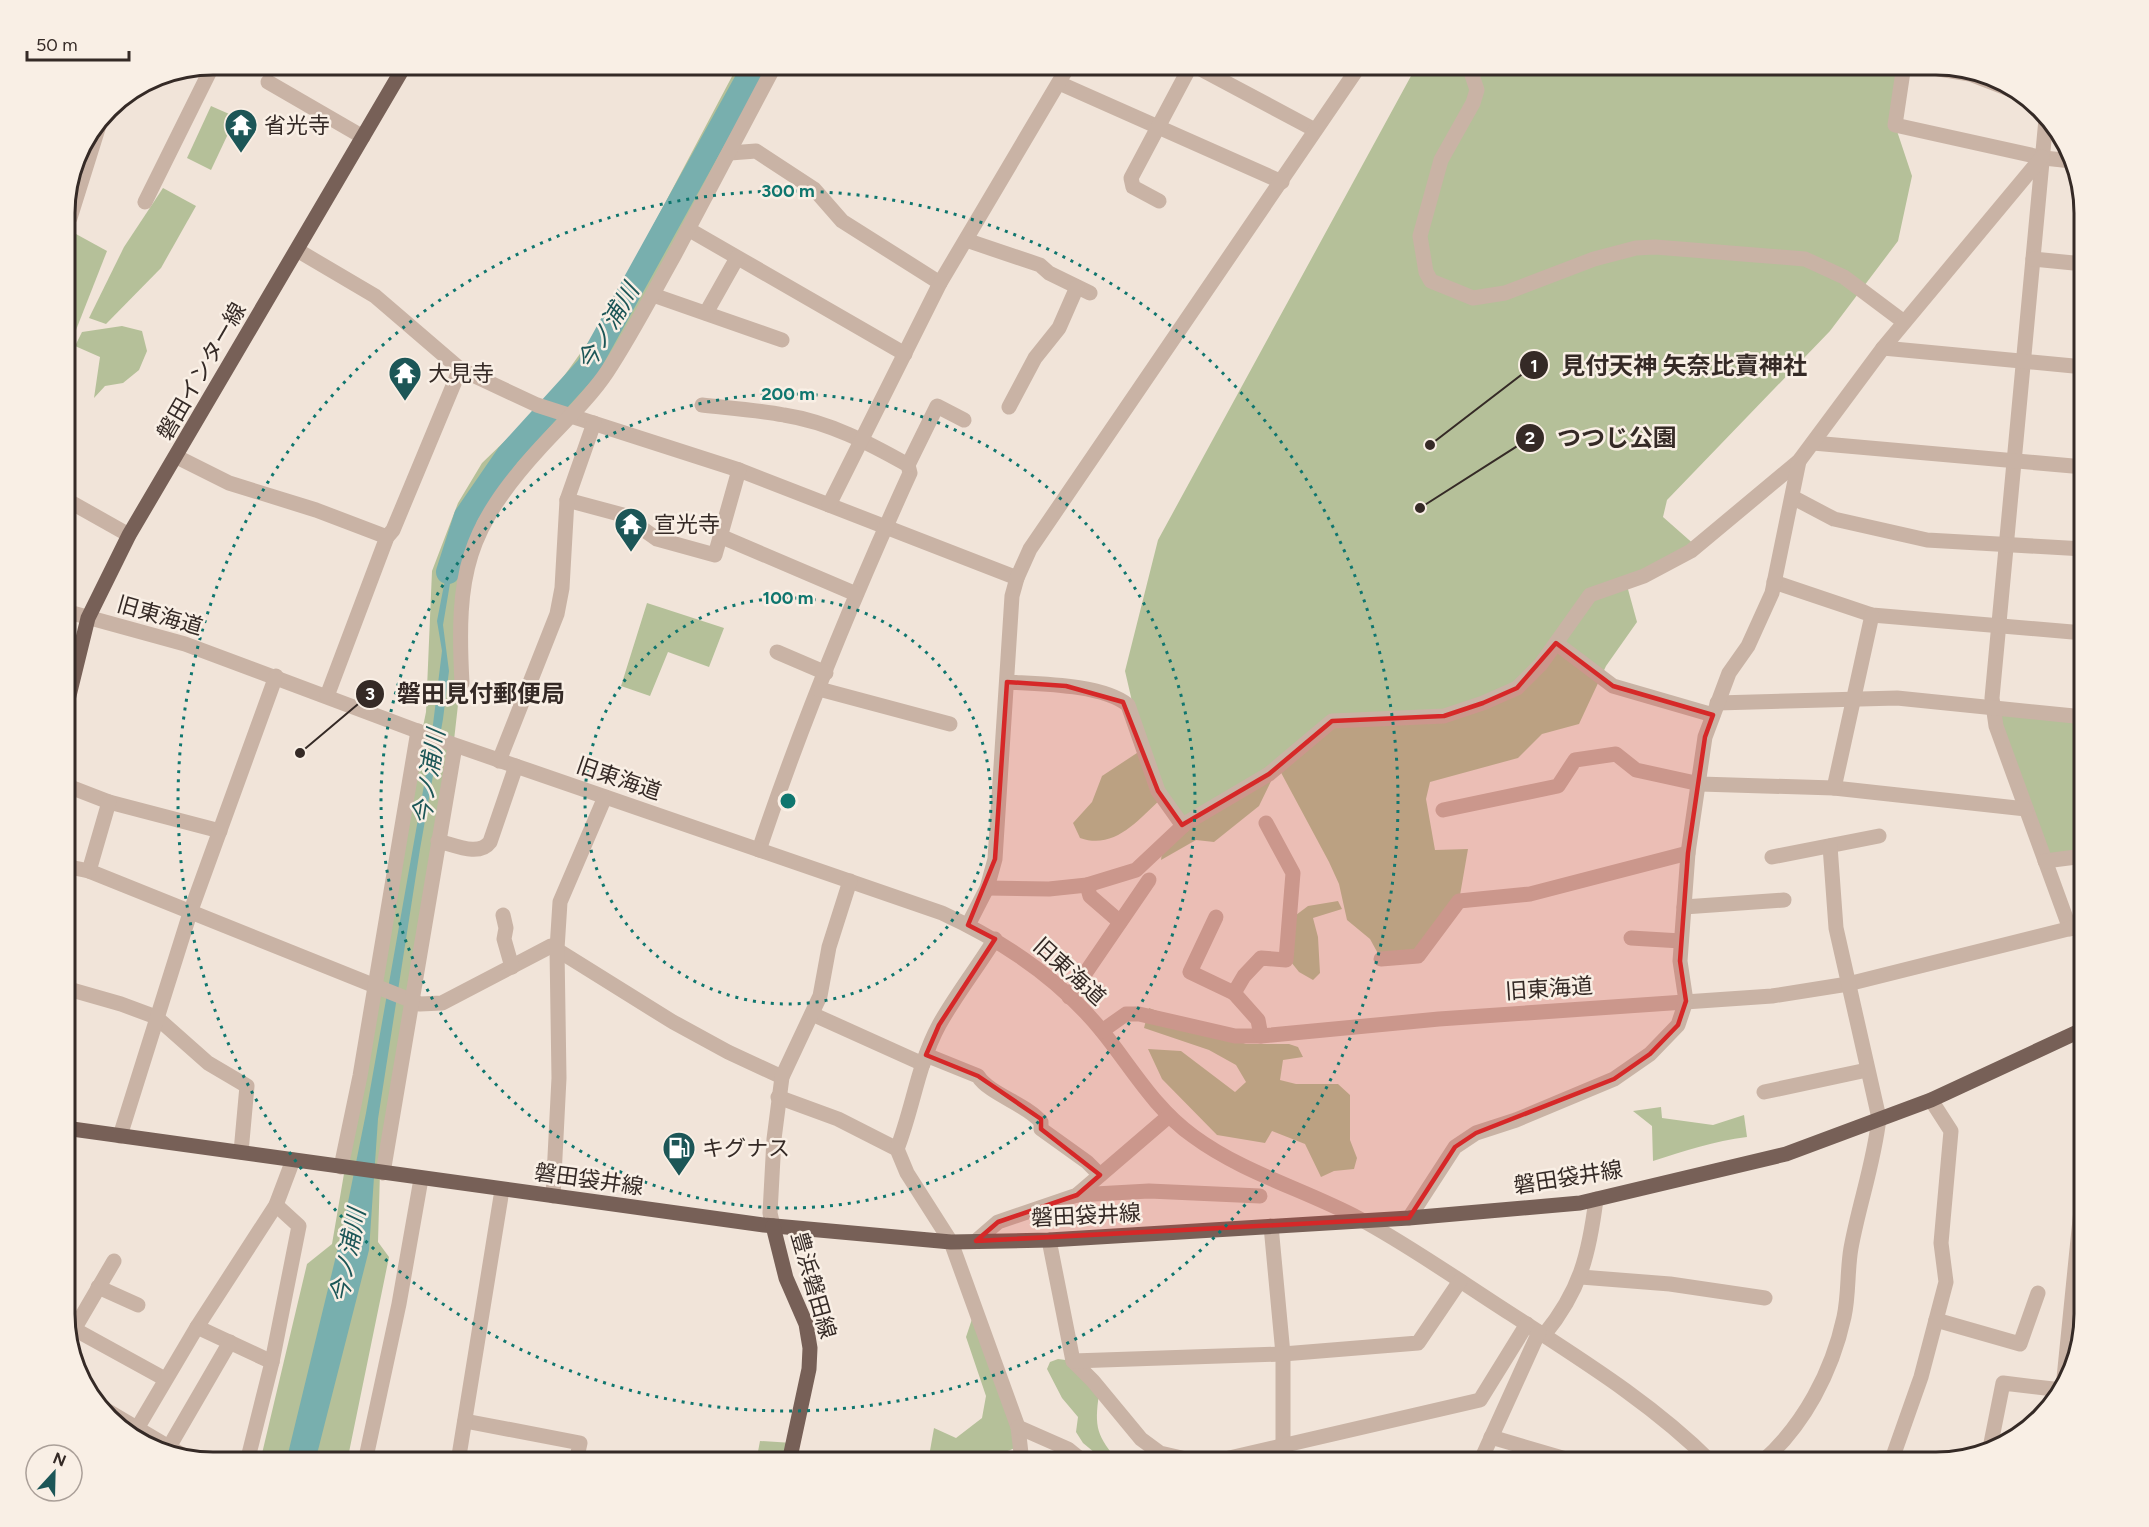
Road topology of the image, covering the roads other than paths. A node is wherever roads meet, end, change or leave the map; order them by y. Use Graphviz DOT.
graph roads {
  1 [pos="208,75"];
  2 [pos="399,75"];
  3 [pos="769,75"];
  4 [pos="1062,75"];
  5 [pos="1186,75"];
  6 [pos="1212,75"];
  7 [pos="1352,75"];
  8 [pos="1472,75"];
  9 [pos="1902,75"];
  10 [pos="268,82"];
  11 [pos="1059,82"];
  12 [pos="1158,124"];
  13 [pos="2045,128"];
  14 [pos="1315,130"];
  15 [pos="363,137"];
  16 [pos="95,141"];
  17 [pos="730,153"];
  18 [pos="2042,157"];
  19 [pos="2063,160"];
  20 [pos="1282,182"];
  21 [pos="76,201"];
  22 [pos="1160,201"];
  23 [pos="145,202"];
  24 [pos="688,229"];
  25 [pos="966,240"];
  26 [pos="297,250"];
  27 [pos="737,258"];
  28 [pos="2033,259"];
  29 [pos="2074,263"];
  30 [pos="940,283"];
  31 [pos="652,295"];
  32 [pos="706,313"];
  33 [pos="1904,322"];
  34 [pos="782,340"];
  35 [pos="1883,348"];
  36 [pos="904,354"];
  37 [pos="2024,363"];
  38 [pos="2074,366"];
  39 [pos="460,369"];
  40 [pos="702,405"];
  41 [pos="1009,407"];
  42 [pos="568,415"];
  43 [pos="964,420"];
  44 [pos="594,423"];
  45 [pos="862,440"];
  46 [pos="1813,443"];
  47 [pos="177,457"];
  48 [pos="1799,461"];
  49 [pos="2014,461"];
  50 [pos="908,465"];
  51 [pos="2074,466"];
  52 [pos="739,470"];
  53 [pos="1794,498"];
  54 [pos="567,500"];
  55 [pos="75,505"];
  56 [pos="829,505"];
  57 [pos="885,528"];
  58 [pos="129,535"];
  59 [pos="720,536"];
  60 [pos="387,537"];
  61 [pos="2006,543"];
  62 [pos="2074,548"];
  63 [pos="1017,578"];
  64 [pos="1774,582"];
  65 [pos="856,594"];
  66 [pos="75,614"];
  67 [pos="1872,615"];
  68 [pos="88,618"];
  69 [pos="1998,626"];
  70 [pos="2074,632"];
  71 [pos="1556,643"];
  72 [pos="777,652"];
  73 [pos="75,671"];
  74 [pos="826,673"];
  75 [pos="276,676"];
  76 [pos="1007,682"];
  77 [pos="462,683"];
  78 [pos="819,689"];
  79 [pos="327,696"];
  80 [pos="1853,698"];
  81 [pos="1992,708"];
  82 [pos="1715,709"];
  83 [pos="2074,716"];
  84 [pos="950,724"];
  85 [pos="418,731"];
  86 [pos="453,745"];
  87 [pos="499,761"];
  88 [pos="516,766"];
  89 [pos="1700,784"];
  90 [pos="1834,788"];
  91 [pos="75,789"];
  92 [pos="605,797"];
  93 [pos="109,802"];
  94 [pos="2026,809"];
  95 [pos="1443,810"];
  96 [pos="1266,823"];
  97 [pos="1183,826"];
  98 [pos="220,831"];
  99 [pos="1879,836"];
  100 [pos="438,842"];
  101 [pos="1830,846"];
  102 [pos="759,850"];
  103 [pos="1688,854"];
  104 [pos="1772,857"];
  105 [pos="2074,857"];
  106 [pos="2045,861"];
  107 [pos="75,868"];
  108 [pos="89,870"];
  109 [pos="1149,880"];
  110 [pos="850,881"];
  111 [pos="1087,885"];
  112 [pos="987,888"];
  113 [pos="1784,900"];
  114 [pos="1684,906"];
  115 [pos="190,913"];
  116 [pos="503,915"];
  117 [pos="1216,917"];
  118 [pos="2074,921"];
  119 [pos="1120,922"];
  120 [pos="968,926"];
  121 [pos="2074,928"];
  122 [pos="1631,938"];
  123 [pos="995,939"];
  124 [pos="1681,941"];
  125 [pos="557,949"];
  126 [pos="1381,959"];
  127 [pos="512,967"];
  128 [pos="1848,984"];
  129 [pos="376,985"];
  130 [pos="75,991"];
  131 [pos="1234,993"];
  132 [pos="1069,997"];
  133 [pos="1686,1001"];
  134 [pos="410,1002"];
  135 [pos="813,1014"];
  136 [pos="156,1017"];
  137 [pos="1102,1031"];
  138 [pos="2074,1034"];
  139 [pos="1261,1036"];
  140 [pos="925,1060"];
  141 [pos="1867,1070"];
  142 [pos="782,1077"];
  143 [pos="1764,1092"];
  144 [pos="778,1097"];
  145 [pos="1931,1100"];
  146 [pos="1169,1116"];
  147 [pos="1879,1118"];
  148 [pos="75,1129"];
  149 [pos="120,1136"];
  150 [pos="897,1149"];
  151 [pos="241,1152"];
  152 [pos="292,1160"];
  153 [pos="344,1167"];
  154 [pos="380,1172"];
  155 [pos="1100,1175"];
  156 [pos="422,1179"];
  157 [pos="502,1190"];
  158 [pos="1077,1195"];
  159 [pos="553,1196"];
  160 [pos="1260,1196"];
  161 [pos="1596,1199"];
  162 [pos="276,1205"];
  163 [pos="1409,1218"];
  164 [pos="1362,1220"];
  165 [pos="773,1226"];
  166 [pos="1271,1226"];
  167 [pos="1049,1240"];
  168 [pos="976,1241"];
  169 [pos="951,1242"];
  170 [pos="114,1261"];
  171 [pos="1581,1277"];
  172 [pos="1460,1281"];
  173 [pos="98,1287"];
  174 [pos="2038,1293"];
  175 [pos="1765,1298"];
  176 [pos="138,1305"];
  177 [pos="1936,1320"];
  178 [pos="76,1326"];
  179 [pos="197,1327"];
  180 [pos="1537,1330"];
  181 [pos="77,1337"];
  182 [pos="230,1342"];
  183 [pos="1283,1354"];
  184 [pos="1073,1361"];
  185 [pos="272,1362"];
  186 [pos="165,1379"];
  187 [pos="2053,1388"];
  188 [pos="465,1421"];
  189 [pos="1018,1427"];
  190 [pos="137,1429"];
  191 [pos="1491,1437"];
  192 [pos="1992,1441"];
  193 [pos="170,1445"];
  194 [pos="1283,1448"];
  195 [pos="250,1452"];
  196 [pos="366,1452"];
  197 [pos="460,1452"];
  198 [pos="578,1452"];
  199 [pos="791,1452"];
  200 [pos="1021,1452"];
  201 [pos="1072,1452"];
  202 [pos="1159,1452"];
  203 [pos="1263,1452"];
  204 [pos="1484,1452"];
  205 [pos="1542,1452"];
  206 [pos="1700,1452"];
  207 [pos="1772,1452"];
  208 [pos="1895,1452"];
  1 -- 23 [label="street"];
  2 -- 15 [label="main road, 磐田インター線"];
  3 -- 17 [label="street"];
  4 -- 11 [label="street"];
  5 -- 12 [label="street"];
  6 -- 14 [label="street"];
  7 -- 14 [label="street"];
  8 -- 33 [label="street"];
  9 -- 18 [label="street"];
  10 -- 15 [label="street"];
  11 -- 12 [label="street"];
  11 -- 25 [label="street"];
  12 -- 20 [label="street"];
  12 -- 22 [label="street"];
  13 -- 18 [label="street"];
  14 -- 20 [label="street"];
  15 -- 26 [label="main road, 磐田インター線"];
  16 -- 21 [label="street"];
  17 -- 24 [label="street"];
  17 -- 30 [label="street"];
  18 -- 19 [label="street"];
  18 -- 28 [label="street"];
  18 -- 33 [label="street"];
  20 -- 63 [label="street"];
  24 -- 27 [label="street"];
  24 -- 31 [label="street"];
  25 -- 30 [label="street"];
  25 -- 41 [label="street"];
  26 -- 39 [label="street"];
  26 -- 47 [label="main road, 磐田インター線"];
  27 -- 32 [label="street"];
  27 -- 36 [label="street"];
  28 -- 29 [label="street"];
  28 -- 37 [label="street"];
  30 -- 36 [label="street"];
  31 -- 32 [label="street"];
  31 -- 42 [label="street"];
  32 -- 34 [label="street"];
  33 -- 35 [label="street"];
  35 -- 37 [label="street"];
  35 -- 46 [label="street"];
  36 -- 45 [label="street"];
  37 -- 38 [label="street"];
  37 -- 49 [label="street"];
  39 -- 42 [label="street"];
  39 -- 60 [label="street"];
  40 -- 45 [label="street"];
  42 -- 44 [label="street"];
  42 -- 77 [label="street"];
  43 -- 50 [label="street"];
  44 -- 52 [label="street"];
  44 -- 54 [label="street"];
  45 -- 50 [label="street"];
  45 -- 56 [label="street"];
  46 -- 48 [label="street"];
  46 -- 49 [label="street"];
  47 -- 58 [label="main road, 磐田インター線"];
  47 -- 60 [label="street"];
  48 -- 53 [label="street"];
  48 -- 71 [label="street"];
  49 -- 51 [label="street"];
  49 -- 61 [label="street"];
  50 -- 57 [label="street"];
  52 -- 56 [label="street"];
  52 -- 59 [label="street"];
  53 -- 61 [label="street"];
  53 -- 64 [label="street"];
  54 -- 59 [label="street"];
  54 -- 87 [label="street"];
  55 -- 58 [label="street"];
  56 -- 57 [label="street"];
  57 -- 63 [label="street"];
  57 -- 65 [label="street"];
  58 -- 68 [label="main road, 磐田インター線"];
  59 -- 65 [label="street"];
  60 -- 79 [label="street"];
  61 -- 62 [label="street"];
  61 -- 69 [label="street"];
  63 -- 76 [label="street"];
  64 -- 67 [label="street"];
  64 -- 82 [label="street"];
  65 -- 74 [label="street"];
  66 -- 68 [label="street, 旧東海道"];
  67 -- 69 [label="street"];
  67 -- 80 [label="street"];
  68 -- 73 [label="main road, 磐田インター線"];
  68 -- 75 [label="street, 旧東海道"];
  69 -- 70 [label="street"];
  69 -- 81 [label="street"];
  71 -- 82 [label="street"];
  71 -- 97 [label="street"];
  72 -- 74 [label="street"];
  74 -- 78 [label="street"];
  75 -- 79 [label="street, 旧東海道"];
  75 -- 98 [label="street"];
  76 -- 97 [label="street"];
  76 -- 112 [label="street"];
  78 -- 84 [label="street"];
  78 -- 102 [label="street"];
  79 -- 85 [label="street, 旧東海道"];
  80 -- 81 [label="street"];
  80 -- 82 [label="street"];
  80 -- 90 [label="street"];
  81 -- 83 [label="street"];
  81 -- 94 [label="street"];
  82 -- 89 [label="street"];
  85 -- 86 [label="street, 旧東海道"];
  85 -- 129 [label="street"];
  86 -- 87 [label="street, 旧東海道"];
  86 -- 100 [label="street"];
  87 -- 88 [label="street, 旧東海道"];
  88 -- 92 [label="street, 旧東海道"];
  88 -- 100 [label="street"];
  89 -- 90 [label="street"];
  89 -- 95 [label="street"];
  89 -- 103 [label="street"];
  90 -- 94 [label="street"];
  91 -- 93 [label="street"];
  92 -- 102 [label="street, 旧東海道"];
  92 -- 125 [label="street"];
  93 -- 98 [label="street"];
  93 -- 108 [label="street"];
  94 -- 106 [label="street"];
  96 -- 131 [label="street"];
  97 -- 111 [label="street"];
  98 -- 115 [label="street"];
  99 -- 101 [label="street"];
  100 -- 134 [label="street"];
  101 -- 104 [label="street"];
  101 -- 128 [label="street"];
  102 -- 110 [label="street, 旧東海道"];
  103 -- 114 [label="street"];
  103 -- 126 [label="street"];
  105 -- 106 [label="street"];
  106 -- 118 [label="street"];
  107 -- 108 [label="street"];
  108 -- 115 [label="street"];
  109 -- 119 [label="street"];
  110 -- 120 [label="street, 旧東海道"];
  110 -- 135 [label="street"];
  111 -- 112 [label="street"];
  111 -- 119 [label="street"];
  112 -- 120 [label="street"];
  113 -- 114 [label="street"];
  114 -- 124 [label="street"];
  115 -- 129 [label="street"];
  115 -- 136 [label="street"];
  116 -- 127 [label="street"];
  117 -- 131 [label="street"];
  119 -- 132 [label="street"];
  120 -- 123 [label="street, 旧東海道"];
  121 -- 128 [label="street, 旧東海道"];
  122 -- 124 [label="street"];
  123 -- 132 [label="street, 旧東海道"];
  123 -- 140 [label="street"];
  124 -- 133 [label="street"];
  125 -- 127 [label="street"];
  125 -- 142 [label="street"];
  125 -- 159 [label="street"];
  127 -- 134 [label="street"];
  128 -- 133 [label="street, 旧東海道"];
  128 -- 141 [label="street"];
  129 -- 134 [label="street"];
  129 -- 153 [label="street"];
  130 -- 136 [label="street"];
  131 -- 139 [label="street"];
  132 -- 137 [label="street, 旧東海道"];
  133 -- 139 [label="street, 旧東海道"];
  133 -- 163 [label="street"];
  134 -- 154 [label="street"];
  135 -- 140 [label="street"];
  135 -- 142 [label="street"];
  136 -- 149 [label="street"];
  136 -- 151 [label="street"];
  137 -- 139 [label="street, 旧東海道"];
  137 -- 146 [label="street"];
  138 -- 145 [label="main road, 磐田袋井線"];
  140 -- 150 [label="street"];
  140 -- 155 [label="street"];
  141 -- 143 [label="street"];
  141 -- 147 [label="street"];
  142 -- 144 [label="street"];
  144 -- 150 [label="street"];
  144 -- 165 [label="street"];
  145 -- 147 [label="main road, 磐田袋井線"];
  145 -- 177 [label="street"];
  146 -- 155 [label="street"];
  146 -- 164 [label="street"];
  147 -- 161 [label="main road, 磐田袋井線"];
  147 -- 207 [label="street"];
  148 -- 149 [label="main road, 磐田袋井線"];
  149 -- 151 [label="main road, 磐田袋井線"];
  150 -- 169 [label="street"];
  151 -- 152 [label="main road, 磐田袋井線"];
  152 -- 153 [label="main road, 磐田袋井線"];
  152 -- 162 [label="street"];
  153 -- 154 [label="main road, 磐田袋井線"];
  154 -- 156 [label="main road, 磐田袋井線"];
  155 -- 158 [label="street"];
  156 -- 157 [label="main road, 磐田袋井線"];
  156 -- 196 [label="street"];
  157 -- 159 [label="main road, 磐田袋井線"];
  157 -- 188 [label="street"];
  158 -- 160 [label="street"];
  158 -- 168 [label="street"];
  159 -- 165 [label="main road, 磐田袋井線"];
  161 -- 163 [label="main road, 磐田袋井線"];
  161 -- 171 [label="street"];
  162 -- 179 [label="street"];
  162 -- 185 [label="street"];
  163 -- 164 [label="main road, 磐田袋井線"];
  164 -- 166 [label="main road, 磐田袋井線"];
  164 -- 172 [label="street"];
  165 -- 169 [label="main road, 磐田袋井線"];
  165 -- 199 [label="main road, 豊浜磐田線"];
  166 -- 167 [label="main road, 磐田袋井線"];
  166 -- 183 [label="street"];
  167 -- 168 [label="main road, 磐田袋井線"];
  167 -- 184 [label="street"];
  168 -- 169 [label="main road, 磐田袋井線"];
  169 -- 189 [label="street"];
  170 -- 173 [label="street"];
  171 -- 175 [label="street"];
  171 -- 180 [label="street"];
  172 -- 180 [label="street"];
  172 -- 183 [label="street"];
  173 -- 176 [label="street"];
  173 -- 178 [label="street"];
  174 -- 177 [label="street"];
  177 -- 208 [label="street"];
  179 -- 182 [label="street"];
  179 -- 186 [label="street"];
  180 -- 191 [label="street"];
  180 -- 194 [label="street"];
  180 -- 206 [label="street"];
  181 -- 186 [label="street"];
  182 -- 185 [label="street"];
  182 -- 193 [label="street"];
  183 -- 184 [label="street"];
  183 -- 194 [label="street"];
  184 -- 202 [label="street"];
  185 -- 195 [label="street"];
  186 -- 190 [label="street"];
  187 -- 192 [label="street"];
  188 -- 197 [label="street"];
  188 -- 198 [label="street"];
  189 -- 200 [label="street"];
  189 -- 201 [label="street"];
  191 -- 204 [label="street"];
  191 -- 205 [label="street"];
  194 -- 203 [label="street"];
}
